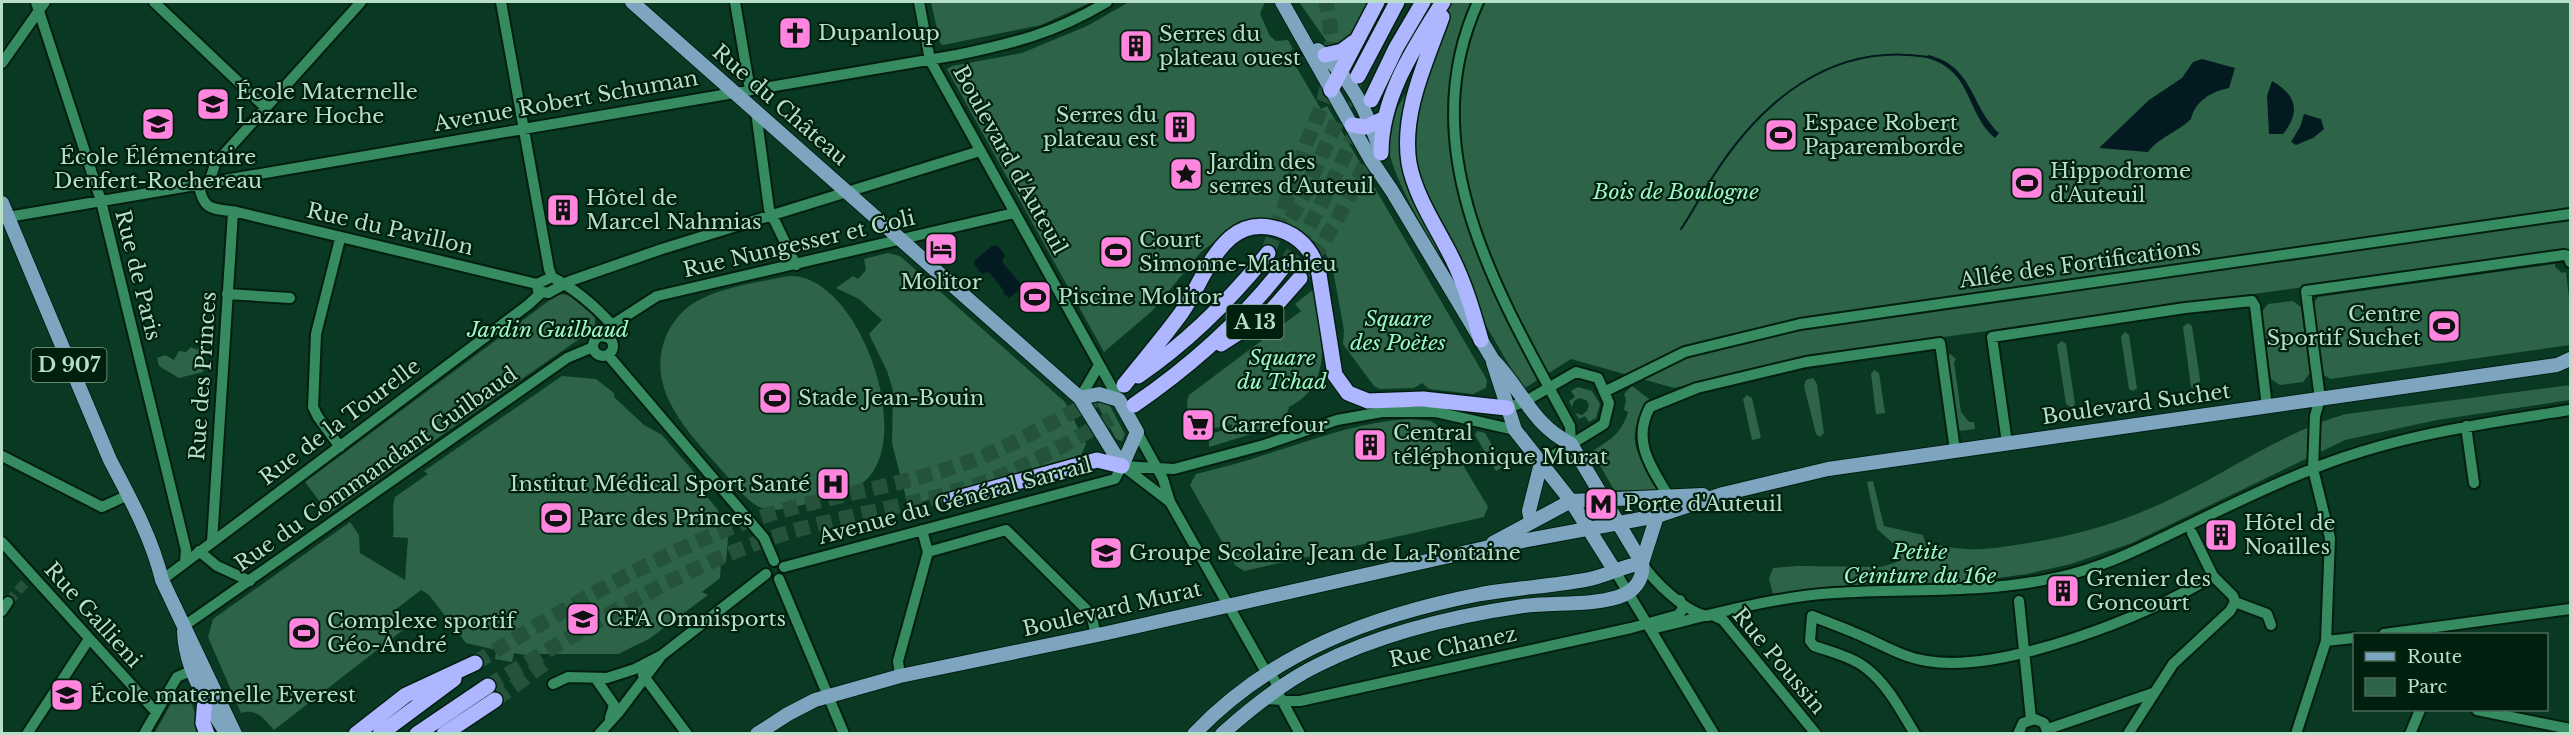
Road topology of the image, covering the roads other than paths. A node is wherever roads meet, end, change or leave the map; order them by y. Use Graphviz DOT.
graph roads {
  1 [pos="154,2"];
  2 [pos="361,2"];
  3 [pos="501,2"];
  4 [pos="632,2"];
  5 [pos="735,2"];
  6 [pos="919,2"];
  7 [pos="1107,2"];
  8 [pos="1282,2"];
  9 [pos="1377,2"];
  10 [pos="1397,2"];
  11 [pos="1423,2"];
  12 [pos="1478,2"];
  13 [pos="40,4"];
  14 [pos="1442,9"];
  15 [pos="1303,38"];
  16 [pos="1354,42"];
  17 [pos="1325,55"];
  18 [pos="930,60"];
  19 [pos="2,63"];
  20 [pos="1340,72"];
  21 [pos="1358,76"];
  22 [pos="750,90"];
  23 [pos="1331,90"];
  24 [pos="734,93"];
  25 [pos="1371,100"];
  26 [pos="266,108"];
  27 [pos="756,112"];
  28 [pos="1380,123"];
  29 [pos="1352,125"];
  30 [pos="523,128"];
  31 [pos="980,151"];
  32 [pos="1381,153"];
  33 [pos="204,184"];
  34 [pos="847,191"];
  35 [pos="1392,191"];
  36 [pos="101,201"];
  37 [pos="2,203"];
  38 [pos="233,212"];
  39 [pos="1014,213"];
  40 [pos="2571,214"];
  41 [pos="772,216"];
  42 [pos="3,220"];
  43 [pos="340,239"];
  44 [pos="902,240"];
  45 [pos="1268,253"];
  46 [pos="2570,259"];
  47 [pos="796,265"];
  48 [pos="1284,265"];
  49 [pos="552,277"];
  50 [pos="1300,278"];
  51 [pos="564,283"];
  52 [pos="539,288"];
  53 [pos="227,294"];
  54 [pos="290,298"];
  55 [pos="612,325"];
  56 [pos="605,337"];
  57 [pos="1481,340"];
  58 [pos="593,347"];
  59 [pos="608,355"];
  60 [pos="1201,356"];
  61 [pos="2571,359"];
  62 [pos="1493,360"];
  63 [pos="1099,365"];
  64 [pos="2564,367"];
  65 [pos="1549,388"];
  66 [pos="1606,391"];
  67 [pos="1080,398"];
  68 [pos="2320,399"];
  69 [pos="1119,400"];
  70 [pos="1524,402"];
  71 [pos="1134,405"];
  72 [pos="2267,407"];
  73 [pos="1507,408"];
  74 [pos="2571,410"];
  75 [pos="2466,426"];
  76 [pos="1515,430"];
  77 [pos="1137,432"];
  78 [pos="2007,443"];
  79 [pos="1571,444"];
  80 [pos="340,447"];
  81 [pos="1955,450"];
  82 [pos="2,456"];
  83 [pos="1541,463"];
  84 [pos="1122,466"];
  85 [pos="1157,469"];
  86 [pos="2313,469"];
  87 [pos="2474,483"];
  88 [pos="1723,494"];
  89 [pos="125,497"];
  90 [pos="1669,497"];
  91 [pos="1604,498"];
  92 [pos="951,500"];
  93 [pos="1571,501"];
  94 [pos="1170,502"];
  95 [pos="1002,509"];
  96 [pos="1657,516"];
  97 [pos="1635,520"];
  98 [pos="1531,522"];
  99 [pos="1619,524"];
  100 [pos="922,530"];
  101 [pos="1006,530"];
  102 [pos="1589,530"];
  103 [pos="2192,534"];
  104 [pos="2,542"];
  105 [pos="212,542"];
  106 [pos="1485,548"];
  107 [pos="200,552"];
  108 [pos="928,552"];
  109 [pos="185,562"];
  110 [pos="1642,563"];
  111 [pos="779,564"];
  112 [pos="1614,571"];
  113 [pos="766,574"];
  114 [pos="2213,576"];
  115 [pos="779,579"];
  116 [pos="162,580"];
  117 [pos="250,581"];
  118 [pos="1628,592"];
  119 [pos="1680,600"];
  120 [pos="2019,600"];
  121 [pos="2235,602"];
  122 [pos="1229,604"];
  123 [pos="2571,609"];
  124 [pos="1710,616"];
  125 [pos="2271,625"];
  126 [pos="184,626"];
  127 [pos="1649,626"];
  128 [pos="2452,630"];
  129 [pos="2401,633"];
  130 [pos="1096,635"];
  131 [pos="2353,638"];
  132 [pos="89,639"];
  133 [pos="2326,641"];
  134 [pos="2025,653"];
  135 [pos="662,655"];
  136 [pos="635,669"];
  137 [pos="193,670"];
  138 [pos="1266,672"];
  139 [pos="900,676"];
  140 [pos="646,678"];
  141 [pos="209,679"];
  142 [pos="596,679"];
  143 [pos="553,684"];
  144 [pos="488,686"];
  145 [pos="2153,693"];
  146 [pos="827,696"];
  147 [pos="1275,697"];
  148 [pos="205,698"];
  149 [pos="495,700"];
  150 [pos="2420,711"];
  151 [pos="2482,711"];
  152 [pos="156,712"];
  153 [pos="2031,719"];
  154 [pos="1804,721"];
  155 [pos="608,722"];
  156 [pos="2571,729"];
  157 [pos="2048,731"];
  158 [pos="27,734"];
  159 [pos="144,734"];
  160 [pos="207,734"];
  161 [pos="227,734"];
  162 [pos="235,734"];
  163 [pos="356,734"];
  164 [pos="380,734"];
  165 [pos="417,734"];
  166 [pos="444,734"];
  167 [pos="599,734"];
  168 [pos="687,734"];
  169 [pos="757,734"];
  170 [pos="844,734"];
  171 [pos="1194,734"];
  172 [pos="1222,734"];
  173 [pos="1300,734"];
  174 [pos="1714,734"];
  175 [pos="1804,734"];
  176 [pos="1816,734"];
  177 [pos="1915,734"];
  178 [pos="2019,734"];
  179 [pos="2128,734"];
  180 [pos="2296,734"];
  181 [pos="2410,734"];
  1 -- 26 [label="street"];
  2 -- 26 [label="street"];
  3 -- 30 [label="street"];
  4 -- 24 [label="main road, Rue du Château"];
  5 -- 22 [label="street"];
  6 -- 18 [label="street, Boulevard d'Auteuil"];
  7 -- 18 [label="street, Avenue Robert Schuman"];
  8 -- 15 [label="main road"];
  9 -- 16 [label="highway"];
  10 -- 21 [label="highway"];
  11 -- 25 [label="highway"];
  12 -- 65 [label="street"];
  13 -- 19 [label="street"];
  13 -- 36 [label="street, Rue de Paris"];
  14 -- 28 [label="highway"];
  14 -- 57 [label="highway"];
  15 -- 17 [label="main road"];
  15 -- 23 [label="main road"];
  16 -- 17 [label="highway"];
  16 -- 20 [label="highway"];
  17 -- 20 [label="main road"];
  18 -- 22 [label="street, Avenue Robert Schuman"];
  18 -- 31 [label="street, Boulevard d'Auteuil"];
  20 -- 23 [label="highway"];
  20 -- 28 [label="main road"];
  22 -- 24 [label="street, Avenue Robert Schuman"];
  23 -- 29 [label="main road"];
  24 -- 27 [label="main road, Rue du Château"];
  24 -- 30 [label="street, Avenue Robert Schuman"];
  26 -- 33 [label="street"];
  27 -- 34 [label="main road, Rue du Château"];
  27 -- 41 [label="street"];
  28 -- 29 [label="highway"];
  28 -- 32 [label="highway"];
  29 -- 35 [label="main road"];
  30 -- 33 [label="street, Avenue Robert Schuman"];
  30 -- 49 [label="street"];
  31 -- 34 [label="street"];
  31 -- 39 [label="street, Boulevard d'Auteuil"];
  32 -- 35 [label="main road"];
  33 -- 36 [label="street, Avenue Robert Schuman"];
  33 -- 38 [label="street, Rue du Pavillon"];
  34 -- 41 [label="street"];
  34 -- 44 [label="main road, Rue du Château"];
  35 -- 57 [label="main road"];
  36 -- 42 [label="street, Avenue Robert Schuman"];
  36 -- 109 [label="street, Rue de Paris"];
  37 -- 42 [label="main road, D 907"];
  38 -- 43 [label="street, Rue du Pavillon"];
  38 -- 53 [label="street, Rue des Princes"];
  39 -- 44 [label="street, Rue Nungesser et Coli"];
  39 -- 63 [label="street, Boulevard d'Auteuil"];
  40 -- 66 [label="street, Allée des Fortifications"];
  41 -- 47 [label="street"];
  41 -- 51 [label="street"];
  42 -- 89 [label="main road, D 907"];
  43 -- 52 [label="street, Rue du Pavillon"];
  43 -- 80 [label="street"];
  44 -- 47 [label="street, Rue Nungesser et Coli"];
  44 -- 67 [label="main road, Rue du Château"];
  45 -- 73 [label="highway"];
  46 -- 68 [label="street"];
  47 -- 55 [label="street, Rue Nungesser et Coli"];
  48 -- 60 [label="highway"];
  49 -- 51 [label="street"];
  49 -- 52 [label="street"];
  50 -- 60 [label="highway, A 13"];
  51 -- 52 [label="street"];
  51 -- 55 [label="street"];
  52 -- 80 [label="street, Rue de la Tourelle"];
  53 -- 54 [label="street"];
  53 -- 105 [label="street, Rue des Princes"];
  55 -- 56 [label="street, Rue Nungesser et Coli"];
  56 -- 58 [label="street, Rue du Commandant Guilbaud"];
  56 -- 59 [label="street"];
  57 -- 62 [label="main road"];
  58 -- 59 [label="street"];
  58 -- 117 [label="street, Rue du Commandant Guilbaud"];
  59 -- 111 [label="street"];
  60 -- 71 [label="highway"];
  61 -- 64 [label="main road, Boulevard Suchet"];
  62 -- 70 [label="main road"];
  62 -- 73 [label="main road"];
  63 -- 67 [label="street"];
  63 -- 69 [label="street, Boulevard d'Auteuil"];
  64 -- 68 [label="main road, Boulevard Suchet"];
  65 -- 66 [label="street"];
  65 -- 70 [label="street"];
  65 -- 79 [label="street"];
  66 -- 79 [label="street"];
  67 -- 69 [label="main road"];
  67 -- 84 [label="main road"];
  68 -- 72 [label="main road, Boulevard Suchet"];
  68 -- 86 [label="street"];
  69 -- 77 [label="main road, Boulevard d'Auteuil"];
  70 -- 73 [label="street"];
  70 -- 79 [label="main road"];
  72 -- 78 [label="main road, Boulevard Suchet"];
  72 -- 78 [label="street"];
  73 -- 76 [label="main road"];
  74 -- 75 [label="street"];
  75 -- 86 [label="street"];
  75 -- 87 [label="street"];
  76 -- 83 [label="main road"];
  76 -- 85 [label="street, Avenue du Général Sarrail"];
  77 -- 84 [label="main road"];
  77 -- 85 [label="street, Boulevard d'Auteuil"];
  78 -- 81 [label="main road, Boulevard Suchet"];
  79 -- 83 [label="street"];
  79 -- 91 [label="main road"];
  80 -- 105 [label="street, Rue de la Tourelle"];
  81 -- 88 [label="main road, Boulevard Suchet"];
  81 -- 90 [label="street"];
  82 -- 89 [label="street"];
  83 -- 93 [label="main road"];
  83 -- 98 [label="main road"];
  84 -- 85 [label="street, Avenue du Général Sarrail"];
  84 -- 92 [label="highway"];
  84 -- 94 [label="street"];
  84 -- 95 [label="street, Avenue du Général Sarrail"];
  85 -- 94 [label="street, Boulevard d'Auteuil"];
  86 -- 124 [label="street"];
  86 -- 133 [label="street"];
  88 -- 90 [label="main road, Boulevard Suchet"];
  88 -- 96 [label="main road, Boulevard Suchet"];
  89 -- 116 [label="main road, D 907"];
  90 -- 91 [label="main road, Boulevard Suchet"];
  90 -- 97 [label="main road"];
  91 -- 93 [label="main road, Boulevard Suchet"];
  91 -- 99 [label="main road"];
  93 -- 98 [label="main road, Boulevard Murat"];
  93 -- 102 [label="main road"];
  94 -- 122 [label="street"];
  95 -- 100 [label="street, Avenue du Général Sarrail"];
  95 -- 101 [label="street"];
  96 -- 97 [label="main road, Boulevard Suchet"];
  96 -- 110 [label="main road"];
  97 -- 99 [label="main road, Boulevard Suchet"];
  98 -- 106 [label="main road, Boulevard Murat"];
  99 -- 102 [label="main road, Boulevard Suchet"];
  99 -- 110 [label="main road"];
  100 -- 108 [label="street"];
  100 -- 111 [label="street, Avenue du Général Sarrail"];
  101 -- 108 [label="street, Avenue du Général Sarrail"];
  101 -- 130 [label="street"];
  102 -- 106 [label="main road, Boulevard Murat"];
  102 -- 112 [label="main road"];
  103 -- 114 [label="street"];
  104 -- 132 [label="street, Rue Gallieni"];
  105 -- 107 [label="street, Rue de la Tourelle"];
  106 -- 122 [label="main road, Boulevard Murat"];
  107 -- 109 [label="street, Rue de la Tourelle"];
  107 -- 117 [label="street"];
  108 -- 139 [label="street"];
  109 -- 116 [label="street, Rue de la Tourelle"];
  110 -- 112 [label="main road"];
  110 -- 118 [label="main road"];
  110 -- 119 [label="street, Rue Poussin"];
  111 -- 113 [label="street"];
  111 -- 115 [label="street"];
  112 -- 118 [label="street"];
  112 -- 138 [label="main road"];
  113 -- 115 [label="street"];
  113 -- 135 [label="street"];
  114 -- 121 [label="street"];
  114 -- 134 [label="street"];
  115 -- 146 [label="street"];
  116 -- 126 [label="main road, D 907"];
  117 -- 126 [label="street, Rue du Commandant Guilbaud"];
  118 -- 127 [label="street"];
  118 -- 147 [label="main road"];
  119 -- 124 [label="street, Rue Poussin"];
  119 -- 127 [label="street"];
  120 -- 134 [label="street"];
  121 -- 125 [label="street"];
  121 -- 145 [label="street"];
  122 -- 130 [label="main road, Boulevard Murat"];
  122 -- 138 [label="street"];
  123 -- 128 [label="street"];
  124 -- 127 [label="street"];
  124 -- 154 [label="street, Rue Poussin"];
  126 -- 137 [label="main road"];
  126 -- 141 [label="main road"];
  127 -- 147 [label="street, Rue Chanez"];
  127 -- 174 [label="street"];
  128 -- 129 [label="street"];
  130 -- 139 [label="main road, Boulevard Murat"];
  131 -- 133 [label="street"];
  132 -- 152 [label="street, Rue Gallieni"];
  132 -- 158 [label="street"];
  133 -- 180 [label="street"];
  134 -- 153 [label="street"];
  134 -- 177 [label="street"];
  135 -- 136 [label="street"];
  135 -- 140 [label="street"];
  136 -- 140 [label="street"];
  136 -- 142 [label="street"];
  137 -- 141 [label="street"];
  137 -- 148 [label="main road"];
  137 -- 152 [label="street"];
  138 -- 147 [label="street"];
  138 -- 171 [label="main road"];
  139 -- 146 [label="main road, Boulevard Murat"];
  140 -- 155 [label="street"];
  140 -- 168 [label="street"];
  141 -- 162 [label="main road"];
  142 -- 143 [label="street"];
  142 -- 155 [label="street"];
  144 -- 165 [label="highway"];
  145 -- 157 [label="street"];
  145 -- 179 [label="street"];
  146 -- 169 [label="main road, Boulevard Murat"];
  146 -- 170 [label="street"];
  147 -- 172 [label="main road"];
  147 -- 173 [label="street"];
  148 -- 160 [label="highway"];
  148 -- 161 [label="main road"];
  149 -- 166 [label="highway"];
  150 -- 181 [label="street"];
  151 -- 156 [label="street"];
  152 -- 159 [label="street"];
  153 -- 157 [label="street"];
  153 -- 178 [label="street"];
  154 -- 175 [label="street"];
  154 -- 176 [label="street, Rue Poussin"];
  155 -- 167 [label="street"];
  163 -- 164 [label="highway"];
}
